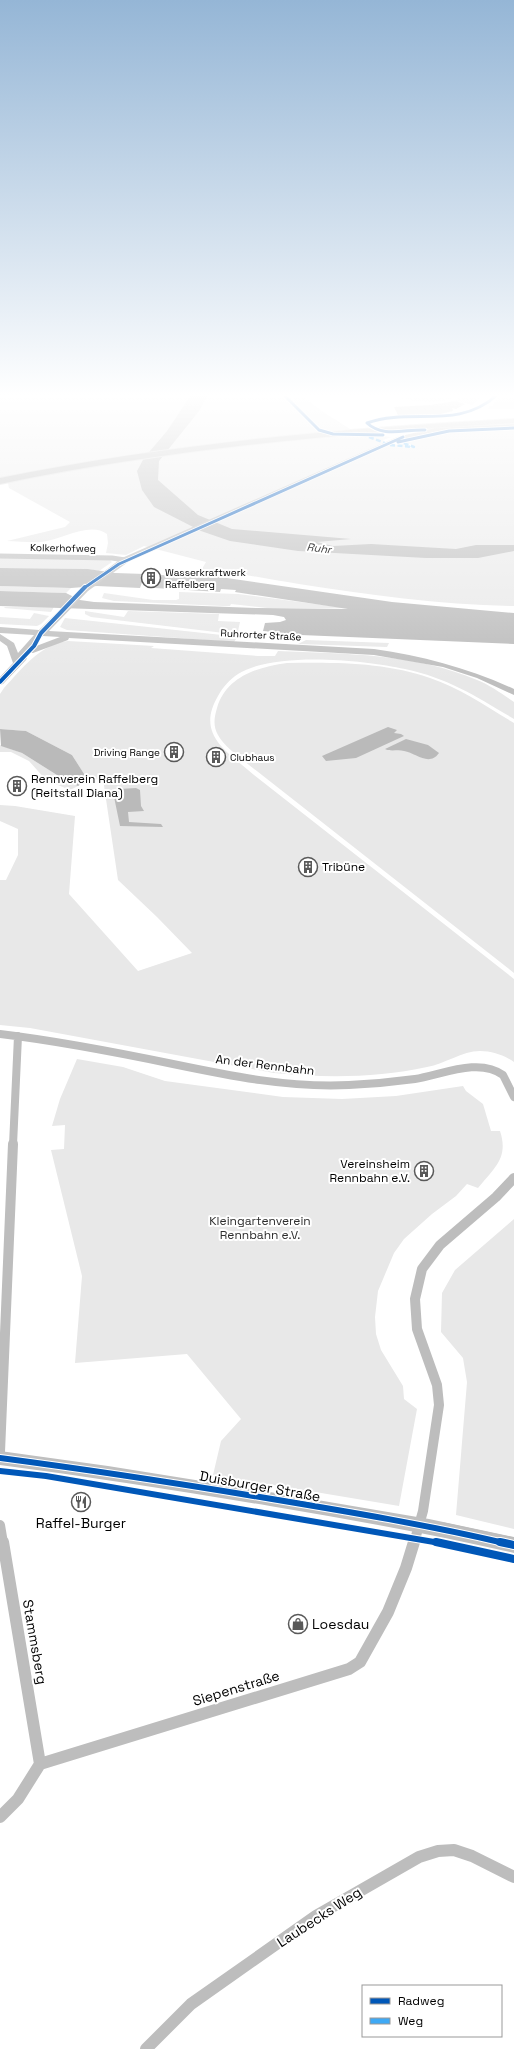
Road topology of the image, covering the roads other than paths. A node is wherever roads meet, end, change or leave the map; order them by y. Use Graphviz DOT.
graph roads {
  1 [pos="280,491"];
  2 [pos="0,556"];
  3 [pos="125,560"];
  4 [pos="0,630"];
  5 [pos="41,634"];
  6 [pos="72,636"];
  7 [pos="0,637"];
  8 [pos="30,651"];
  9 [pos="17,662"];
  10 [pos="0,682"];
  11 [pos="514,692"];
  12 [pos="0,1034"];
  13 [pos="18,1036"];
  14 [pos="514,1097"];
  15 [pos="514,1178"];
  16 [pos="2,1352"];
  17 [pos="0,1452"];
  18 [pos="0,1458"];
  19 [pos="0,1525"];
  20 [pos="419,1525"];
  21 [pos="514,1545"];
  22 [pos="40,1764"];
  23 [pos="0,1817"];
  24 [pos="514,1877"];
  25 [pos="146,2049"];
  1 -- 3 [label="main road"];
  2 -- 3 [label="street, Kolkerhofweg"];
  3 -- 5 [label="main road"];
  4 -- 5 [label="main road, Ruhrorter Straße"];
  5 -- 6 [label="main road, Ruhrorter Straße"];
  5 -- 8 [label="main road"];
  5 -- 9 [label="main road"];
  6 -- 8 [label="main road"];
  6 -- 11 [label="main road, Ruhrorter Straße"];
  7 -- 9 [label="main road"];
  8 -- 9 [label="main road"];
  9 -- 10 [label="main road"];
  12 -- 13 [label="street, An der Rennbahn"];
  13 -- 14 [label="street, An der Rennbahn"];
  13 -- 16 [label="street"];
  15 -- 20 [label="street"];
  16 -- 17 [label="street"];
  18 -- 20 [label="main road, Duisburger Straße"];
  19 -- 22 [label="street, Stammsberg"];
  20 -- 21 [label="main road, Duisburger Straße"];
  20 -- 22 [label="street, Siepenstraße"];
  22 -- 23 [label="street"];
  24 -- 25 [label="street, Laubecks Weg"];
}
